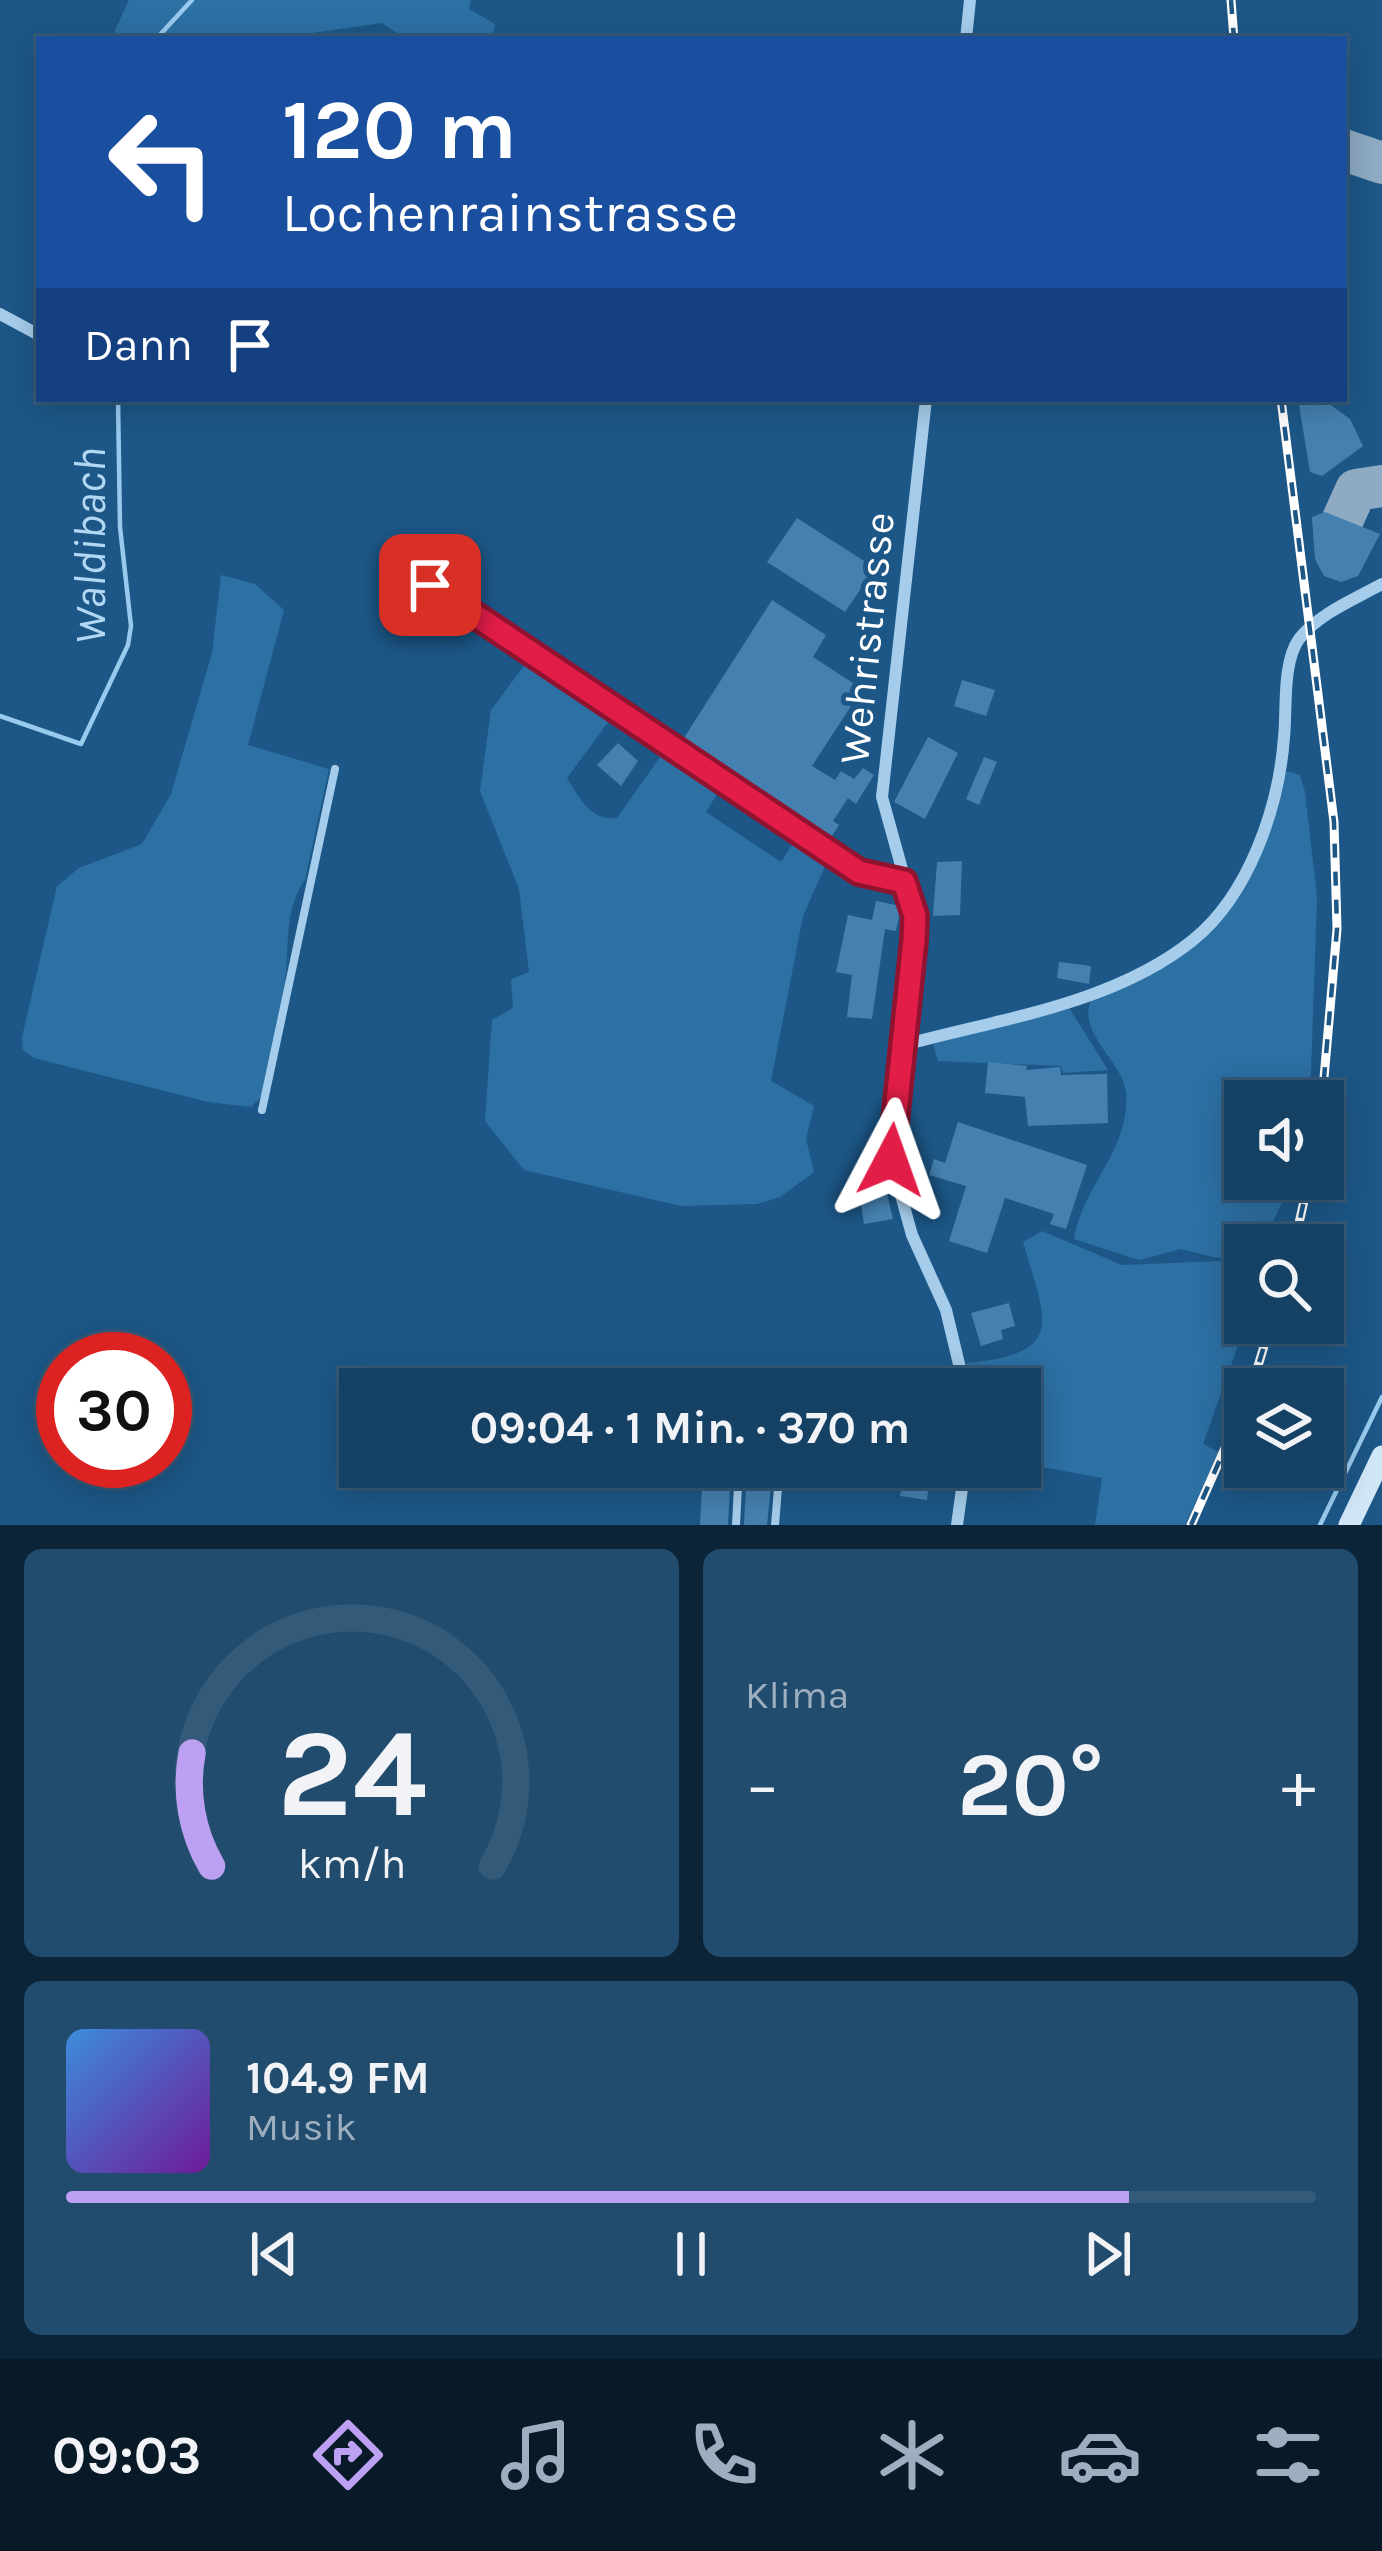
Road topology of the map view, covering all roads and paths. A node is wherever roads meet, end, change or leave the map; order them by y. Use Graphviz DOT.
graph roads {
  1 [pos="970,0"];
  2 [pos="966,36"];
  3 [pos="0,314"];
  4 [pos="36,333"];
  5 [pos="926,402"];
  6 [pos="1382,584"];
  7 [pos="430,585"];
  8 [pos="335,769"];
  9 [pos="904,882"];
  10 [pos="904,1045"];
  11 [pos="262,1110"];
  12 [pos="960,1368"];
  13 [pos="1382,1456"];
  14 [pos="738,1488"];
  15 [pos="778,1488"];
  16 [pos="962,1488"];
  17 [pos="736,1525"];
  18 [pos="776,1525"];
  19 [pos="957,1525"];
  20 [pos="1349,1525"];
  1 -- 2 [label="street"];
  3 -- 4 [label="street"];
  5 -- 9 [label="street, Wehristrasse"];
  6 -- 10 [label="street"];
  7 -- 9 [label="lane"];
  8 -- 11 [label="lane"];
  9 -- 10 [label="street, Wehristrasse"];
  10 -- 12 [label="street, Wehristrasse"];
  13 -- 20 [label="main road"];
  14 -- 17 [label="lane"];
  15 -- 18 [label="lane"];
  16 -- 19 [label="street"];
}
